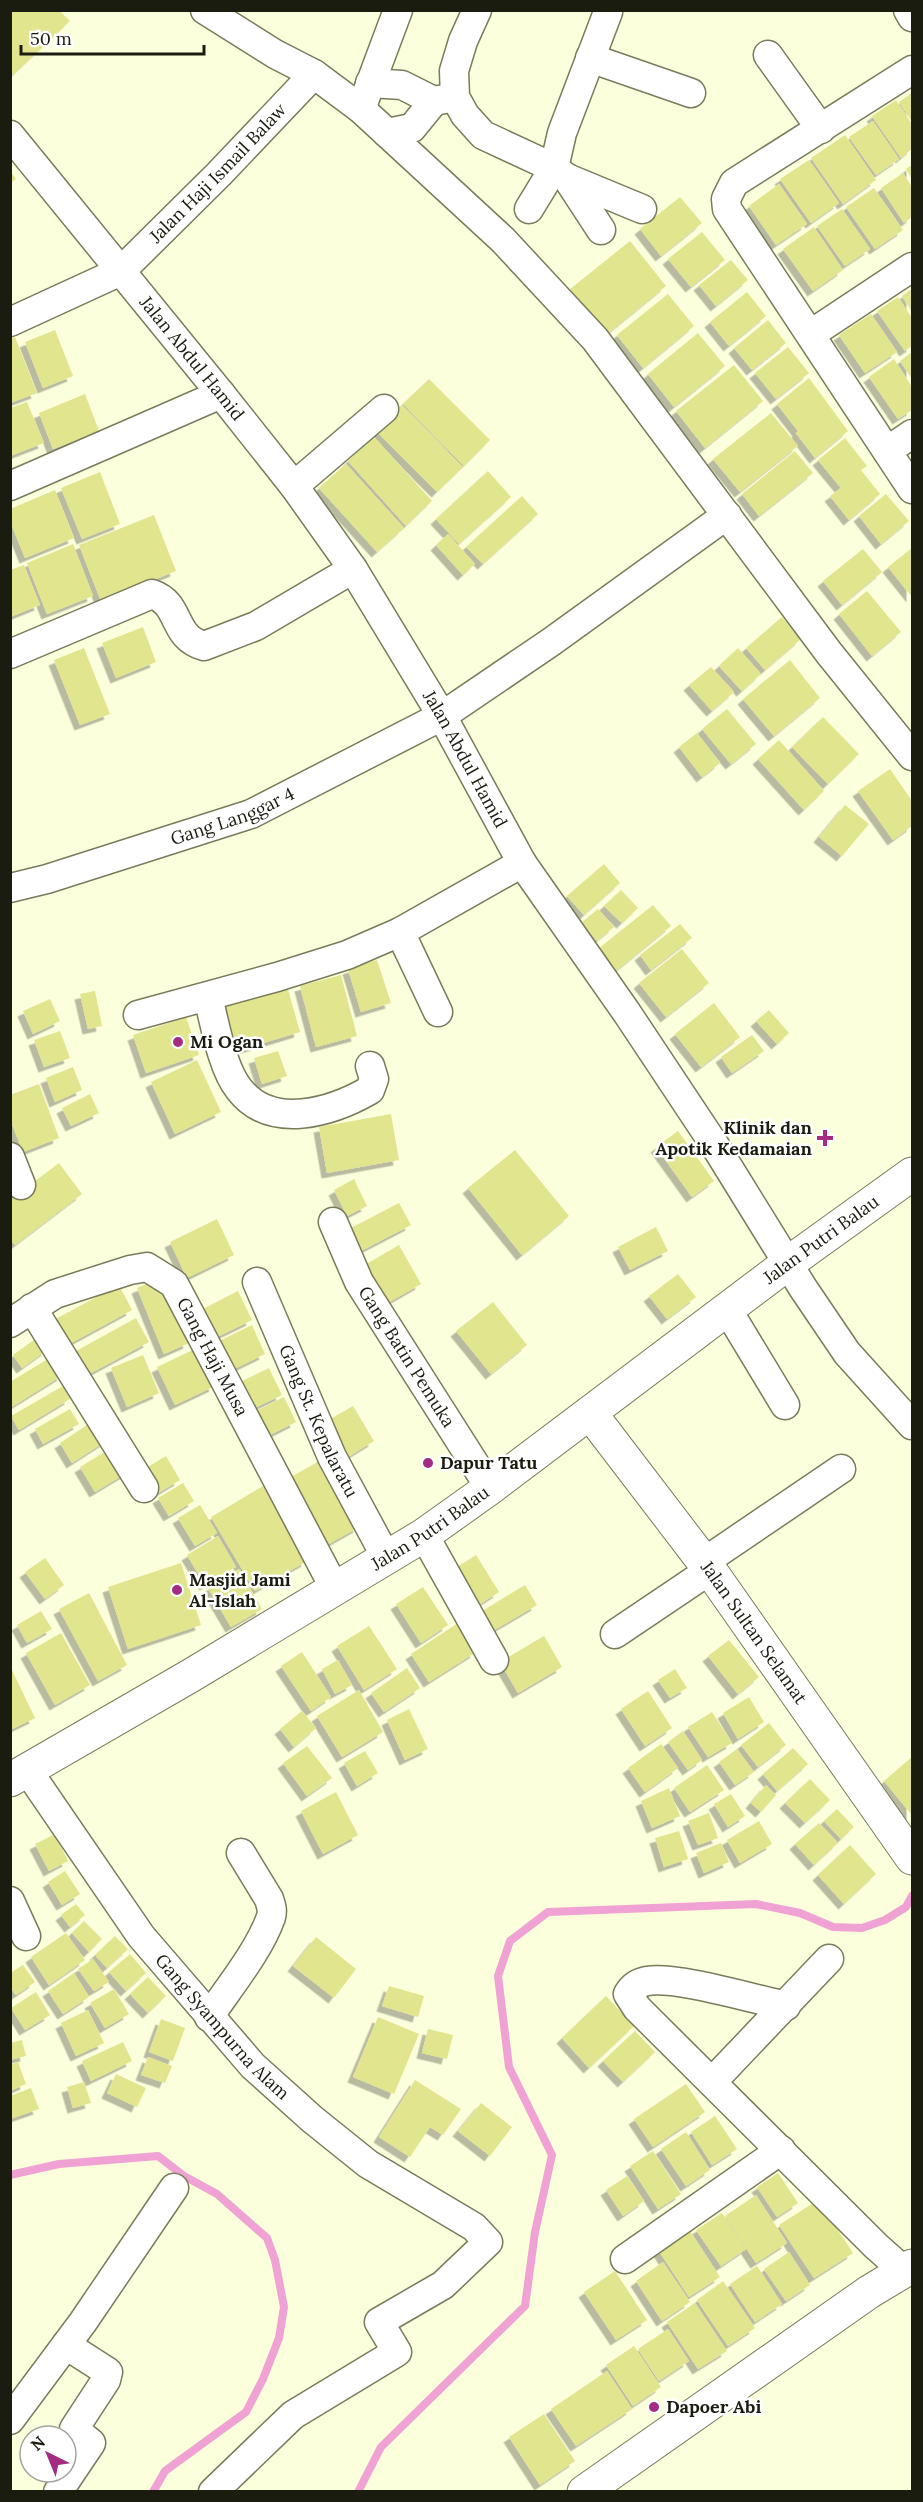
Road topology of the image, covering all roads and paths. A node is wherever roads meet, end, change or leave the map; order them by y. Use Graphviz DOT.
graph roads {
  1 [pos="205,10"];
  2 [pos="398,10"];
  3 [pos="477,10"];
  4 [pos="908,10"];
  5 [pos="608,12"];
  6 [pos="912,17"];
  7 [pos="768,55"];
  8 [pos="590,58"];
  9 [pos="912,70"];
  10 [pos="314,75"];
  11 [pos="691,93"];
  12 [pos="365,96"];
  13 [pos="444,99"];
  14 [pos="821,129"];
  15 [pos="387,133"];
  16 [pos="10,135"];
  17 [pos="560,173"];
  18 [pos="529,209"];
  19 [pos="642,209"];
  20 [pos="601,230"];
  21 [pos="912,267"];
  22 [pos="121,271"];
  23 [pos="10,321"];
  24 [pos="811,334"];
  25 [pos="221,394"];
  26 [pos="384,409"];
  27 [pos="912,434"];
  28 [pos="887,451"];
  29 [pos="10,486"];
  30 [pos="294,486"];
  31 [pos="912,489"];
  32 [pos="727,515"];
  33 [pos="353,569"];
  34 [pos="10,654"];
  35 [pos="442,716"];
  36 [pos="912,756"];
  37 [pos="522,863"];
  38 [pos="10,888"];
  39 [pos="400,933"];
  40 [pos="208,997"];
  41 [pos="438,1012"];
  42 [pos="138,1016"];
  43 [pos="370,1066"];
  44 [pos="10,1157"];
  45 [pos="912,1174"];
  46 [pos="21,1185"];
  47 [pos="333,1222"];
  48 [pos="788,1264"];
  49 [pos="256,1282"];
  50 [pos="727,1309"];
  51 [pos="21,1316"];
  52 [pos="785,1405"];
  53 [pos="590,1413"];
  54 [pos="912,1425"];
  55 [pos="841,1468"];
  56 [pos="144,1488"];
  57 [pos="490,1488"];
  58 [pos="424,1535"];
  59 [pos="386,1557"];
  60 [pos="707,1566"];
  61 [pos="335,1589"];
  62 [pos="615,1634"];
  63 [pos="494,1660"];
  64 [pos="19,1776"];
  65 [pos="908,1852"];
  66 [pos="241,1853"];
  67 [pos="10,1901"];
  68 [pos="26,1936"];
  69 [pos="829,1959"];
  70 [pos="786,2006"];
  71 [pos="209,2017"];
  72 [pos="712,2082"];
  73 [pos="781,2150"];
  74 [pos="174,2188"];
  75 [pos="625,2259"];
  76 [pos="908,2268"];
  77 [pos="66,2345"];
  78 [pos="10,2420"];
  79 [pos="598,2488"];
  80 [pos="58,2492"];
  81 [pos="213,2492"];
  1 -- 10 [label="street"];
  2 -- 12 [label="street"];
  3 -- 13 [label="street"];
  4 -- 6 [label="street"];
  5 -- 8 [label="street"];
  7 -- 14 [label="street"];
  8 -- 11 [label="street"];
  8 -- 17 [label="street"];
  9 -- 14 [label="street"];
  10 -- 12 [label="street"];
  10 -- 22 [label="street, Jalan Haji Ismail Balaw"];
  12 -- 13 [label="street"];
  12 -- 15 [label="street"];
  13 -- 15 [label="street"];
  13 -- 17 [label="street"];
  14 -- 24 [label="street"];
  15 -- 32 [label="street"];
  16 -- 22 [label="street"];
  17 -- 18 [label="street"];
  17 -- 19 [label="street"];
  17 -- 20 [label="street"];
  21 -- 24 [label="street"];
  22 -- 23 [label="street, Jalan Haji Ismail Balaw"];
  22 -- 25 [label="street, Jalan Abdul Hamid"];
  24 -- 28 [label="street"];
  25 -- 29 [label="street"];
  25 -- 30 [label="street, Jalan Abdul Hamid"];
  26 -- 30 [label="street"];
  27 -- 28 [label="street"];
  28 -- 31 [label="street"];
  30 -- 33 [label="street, Jalan Abdul Hamid"];
  32 -- 35 [label="street, Gang Langgar 4"];
  32 -- 36 [label="street"];
  33 -- 34 [label="street"];
  33 -- 35 [label="street, Jalan Abdul Hamid"];
  35 -- 37 [label="street, Jalan Abdul Hamid"];
  35 -- 38 [label="street, Gang Langgar 4"];
  37 -- 39 [label="street"];
  37 -- 48 [label="street, Jalan Abdul Hamid"];
  39 -- 40 [label="street"];
  39 -- 41 [label="street"];
  40 -- 42 [label="street"];
  40 -- 43 [label="street"];
  44 -- 46 [label="street"];
  45 -- 48 [label="main road, Jalan Putri Balau"];
  47 -- 57 [label="street, Gang Batin Pemuka"];
  48 -- 50 [label="main road, Jalan Putri Balau"];
  48 -- 54 [label="street, Jalan Abdul Hamid"];
  49 -- 59 [label="street, Gang St. Kepalaratu"];
  50 -- 52 [label="street"];
  50 -- 53 [label="main road, Jalan Putri Balau"];
  51 -- 56 [label="street"];
  51 -- 61 [label="street, Gang Haji Musa"];
  53 -- 57 [label="main road, Jalan Putri Balau"];
  53 -- 60 [label="main road, Jalan Sultan Selamat"];
  55 -- 60 [label="street"];
  57 -- 58 [label="main road, Jalan Putri Balau"];
  58 -- 59 [label="main road, Jalan Putri Balau"];
  58 -- 63 [label="street"];
  59 -- 61 [label="main road, Jalan Putri Balau"];
  60 -- 62 [label="street"];
  60 -- 65 [label="main road, Jalan Sultan Selamat"];
  61 -- 64 [label="main road, Jalan Putri Balau"];
  64 -- 71 [label="street, Gang Syampurna Alam"];
  66 -- 71 [label="street"];
  67 -- 68 [label="street"];
  69 -- 70 [label="street"];
  70 -- 72 [label="street"];
  70 -- 72 [label="street"];
  71 -- 81 [label="street, Gang Syampurna Alam"];
  72 -- 73 [label="street"];
  73 -- 75 [label="street"];
  73 -- 76 [label="street"];
  74 -- 77 [label="street"];
  76 -- 79 [label="main road"];
  77 -- 78 [label="street"];
  77 -- 80 [label="street"];
}
